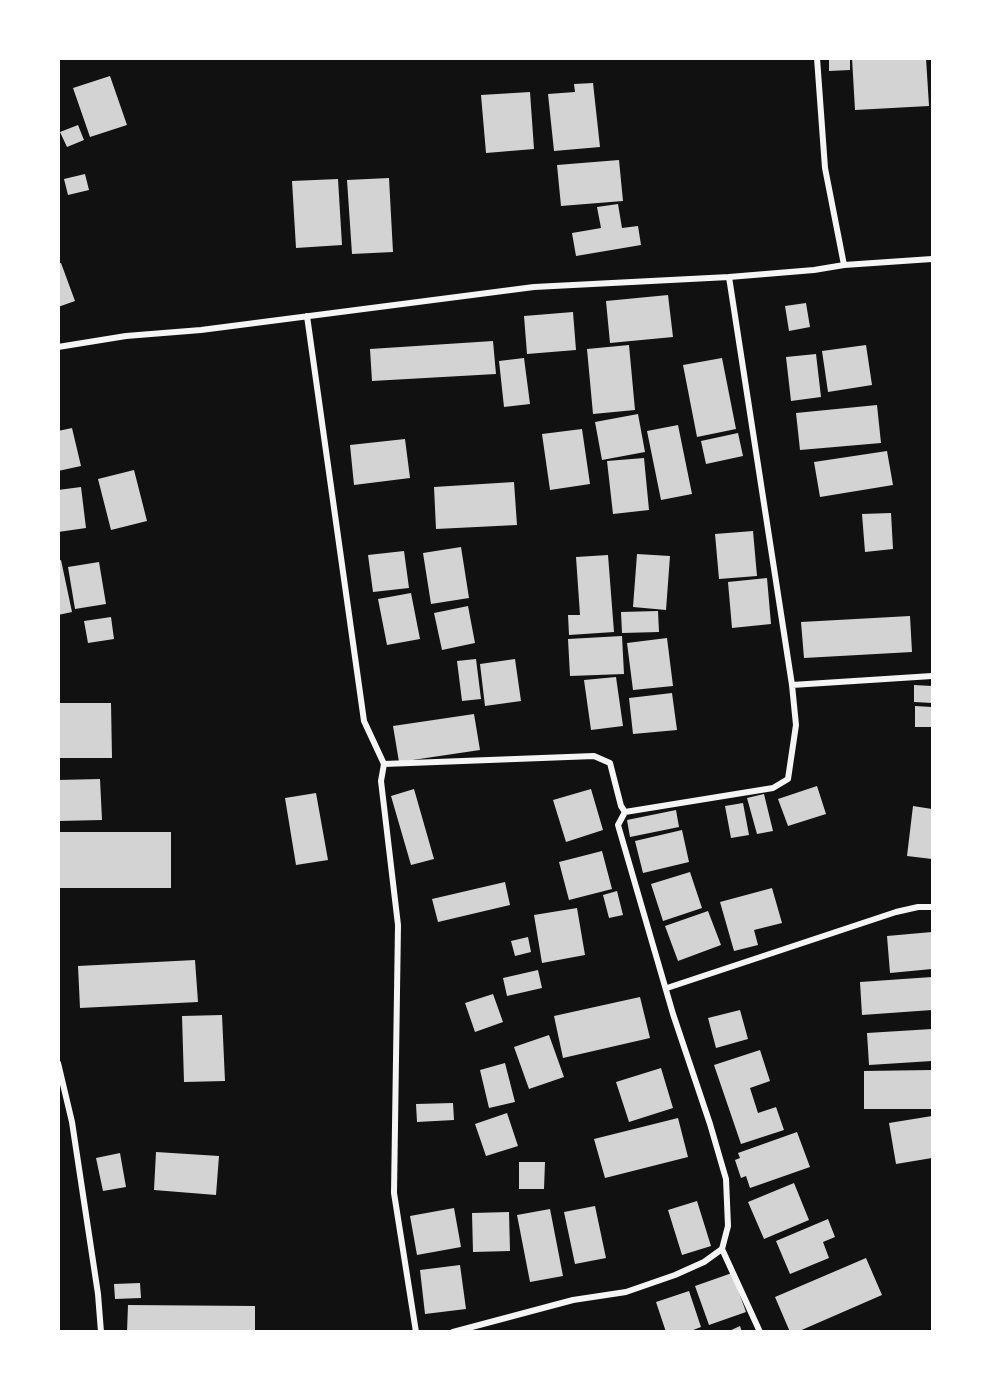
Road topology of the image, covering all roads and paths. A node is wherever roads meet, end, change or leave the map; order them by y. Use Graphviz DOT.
graph roads {
  1 [pos="817,58"];
  2 [pos="933,259"];
  3 [pos="844,265"];
  4 [pos="729,277"];
  5 [pos="307,316"];
  6 [pos="58,347"];
  7 [pos="933,676"];
  8 [pos="792,685"];
  9 [pos="384,764"];
  10 [pos="625,812"];
  11 [pos="933,907"];
  12 [pos="667,988"];
  13 [pos="58,1063"];
  14 [pos="722,1249"];
  15 [pos="101,1332"];
  16 [pos="416,1332"];
  17 [pos="453,1332"];
  18 [pos="760,1332"];
  1 -- 3 [label="street"];
  2 -- 3 [label="street"];
  3 -- 4 [label="street"];
  4 -- 5 [label="street"];
  4 -- 8 [label="street"];
  5 -- 6 [label="street"];
  5 -- 9 [label="street"];
  7 -- 8 [label="street"];
  8 -- 10 [label="street"];
  9 -- 10 [label="street"];
  9 -- 16 [label="street"];
  10 -- 12 [label="street"];
  11 -- 12 [label="street"];
  12 -- 14 [label="street"];
  13 -- 15 [label="street"];
  14 -- 17 [label="street"];
  14 -- 18 [label="street"];
}
